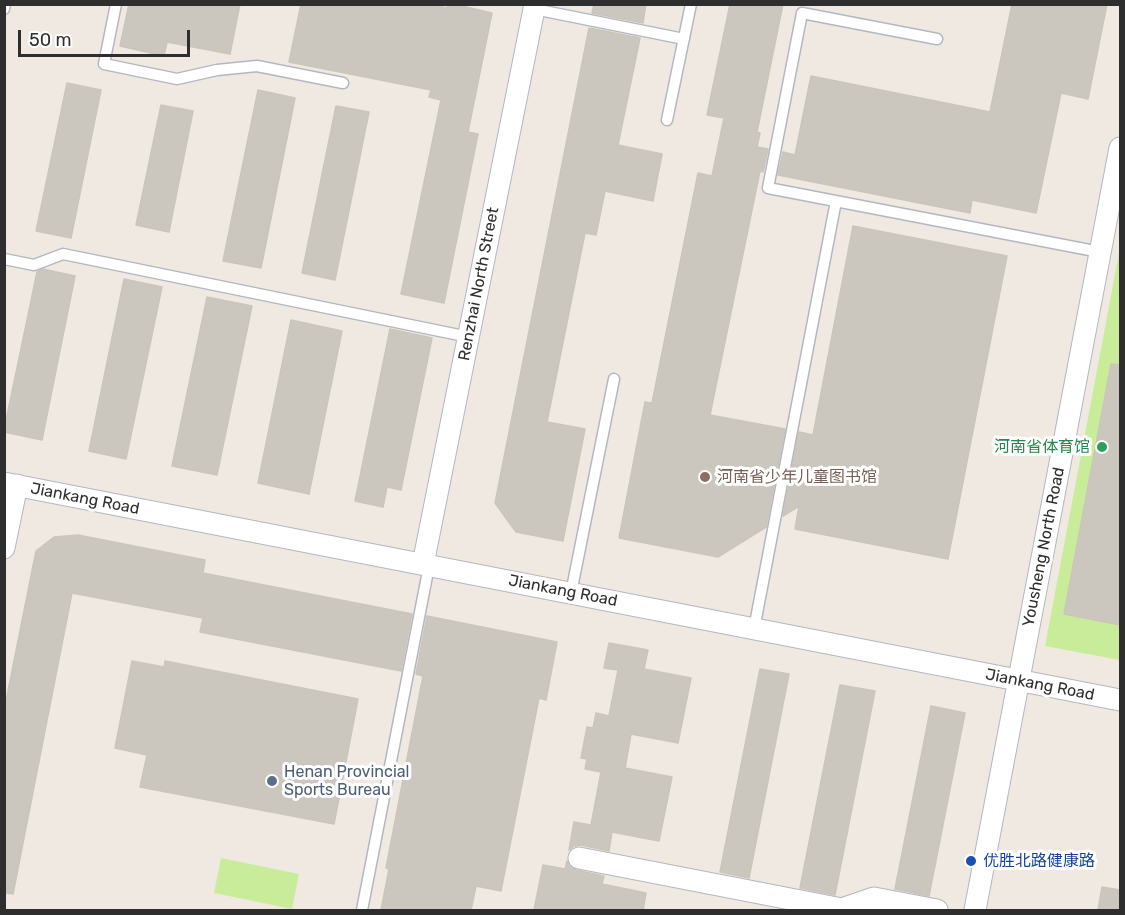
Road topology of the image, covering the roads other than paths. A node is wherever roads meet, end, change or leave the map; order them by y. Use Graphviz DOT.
graph roads {
  1 [pos="5,4"];
  2 [pos="116,4"];
  3 [pos="691,4"];
  4 [pos="534,7"];
  5 [pos="4,9"];
  6 [pos="684,39"];
  7 [pos="936,39"];
  8 [pos="343,82"];
  9 [pos="667,120"];
  10 [pos="1120,148"];
  11 [pos="836,201"];
  12 [pos="1100,252"];
  13 [pos="4,259"];
  14 [pos="469,337"];
  15 [pos="614,379"];
  16 [pos="11,484"];
  17 [pos="4,548"];
  18 [pos="426,565"];
  19 [pos="571,593"];
  20 [pos="754,629"];
  21 [pos="1018,680"];
  22 [pos="1120,700"];
  23 [pos="579,858"];
  24 [pos="362,910"];
  25 [pos="937,910"];
  26 [pos="975,910"];
  1 -- 5 [label="lane"];
  2 -- 8 [label="lane"];
  3 -- 6 [label="lane"];
  4 -- 6 [label="lane"];
  4 -- 14 [label="street, Renzhai North Street"];
  6 -- 9 [label="lane"];
  7 -- 11 [label="lane"];
  10 -- 12 [label="street, Yousheng North Road"];
  11 -- 12 [label="lane"];
  11 -- 20 [label="lane"];
  12 -- 21 [label="street, Yousheng North Road"];
  13 -- 14 [label="lane"];
  14 -- 18 [label="street, Renzhai North Street"];
  15 -- 19 [label="lane"];
  16 -- 17 [label="street"];
  16 -- 18 [label="street, Jiankang Road"];
  18 -- 19 [label="street, Jiankang Road"];
  18 -- 24 [label="lane"];
  19 -- 20 [label="street, Jiankang Road"];
  20 -- 21 [label="street, Jiankang Road"];
  21 -- 22 [label="street, Jiankang Road"];
  21 -- 26 [label="street, Yousheng North Road"];
  23 -- 25 [label="street"];
}
